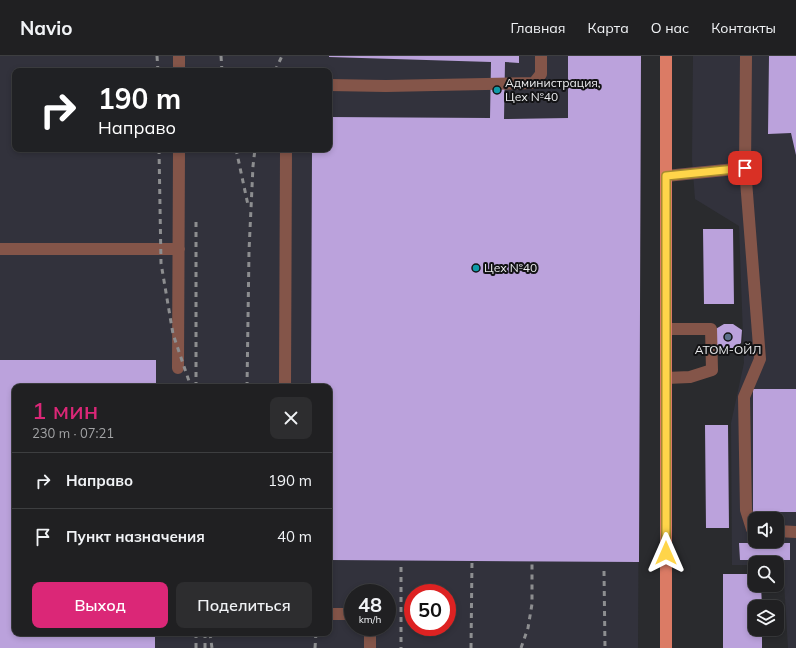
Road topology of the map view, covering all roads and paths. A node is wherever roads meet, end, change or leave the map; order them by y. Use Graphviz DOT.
graph roads {
  1 [pos="179,56"];
  2 [pos="541,56"];
  3 [pos="666,56"];
  4 [pos="746,56"];
  5 [pos="179,68"];
  6 [pos="332,85"];
  7 [pos="179,152"];
  8 [pos="286,152"];
  9 [pos="745,168"];
  10 [pos="666,176"];
  11 [pos="0,249"];
  12 [pos="179,249"];
  13 [pos="666,329"];
  14 [pos="178,368"];
  15 [pos="666,378"];
  16 [pos="285,384"];
  17 [pos="748,516"];
  18 [pos="784,531"];
  19 [pos="796,532"];
  20 [pos="332,614"];
  21 [pos="344,614"];
  22 [pos="370,636"];
  23 [pos="370,648"];
  24 [pos="666,648"];
  1 -- 5 [label="lane"];
  2 -- 6 [label="lane"];
  3 -- 10 [label="main road"];
  4 -- 9 [label="lane"];
  7 -- 12 [label="lane"];
  8 -- 16 [label="lane"];
  9 -- 10 [label="lane"];
  9 -- 17 [label="lane"];
  10 -- 13 [label="main road"];
  11 -- 12 [label="lane"];
  12 -- 14 [label="lane"];
  13 -- 15 [label="main road"];
  13 -- 15 [label="lane"];
  15 -- 24 [label="main road"];
  18 -- 19 [label="lane"];
  20 -- 21 [label="lane"];
  22 -- 23 [label="lane"];
}
